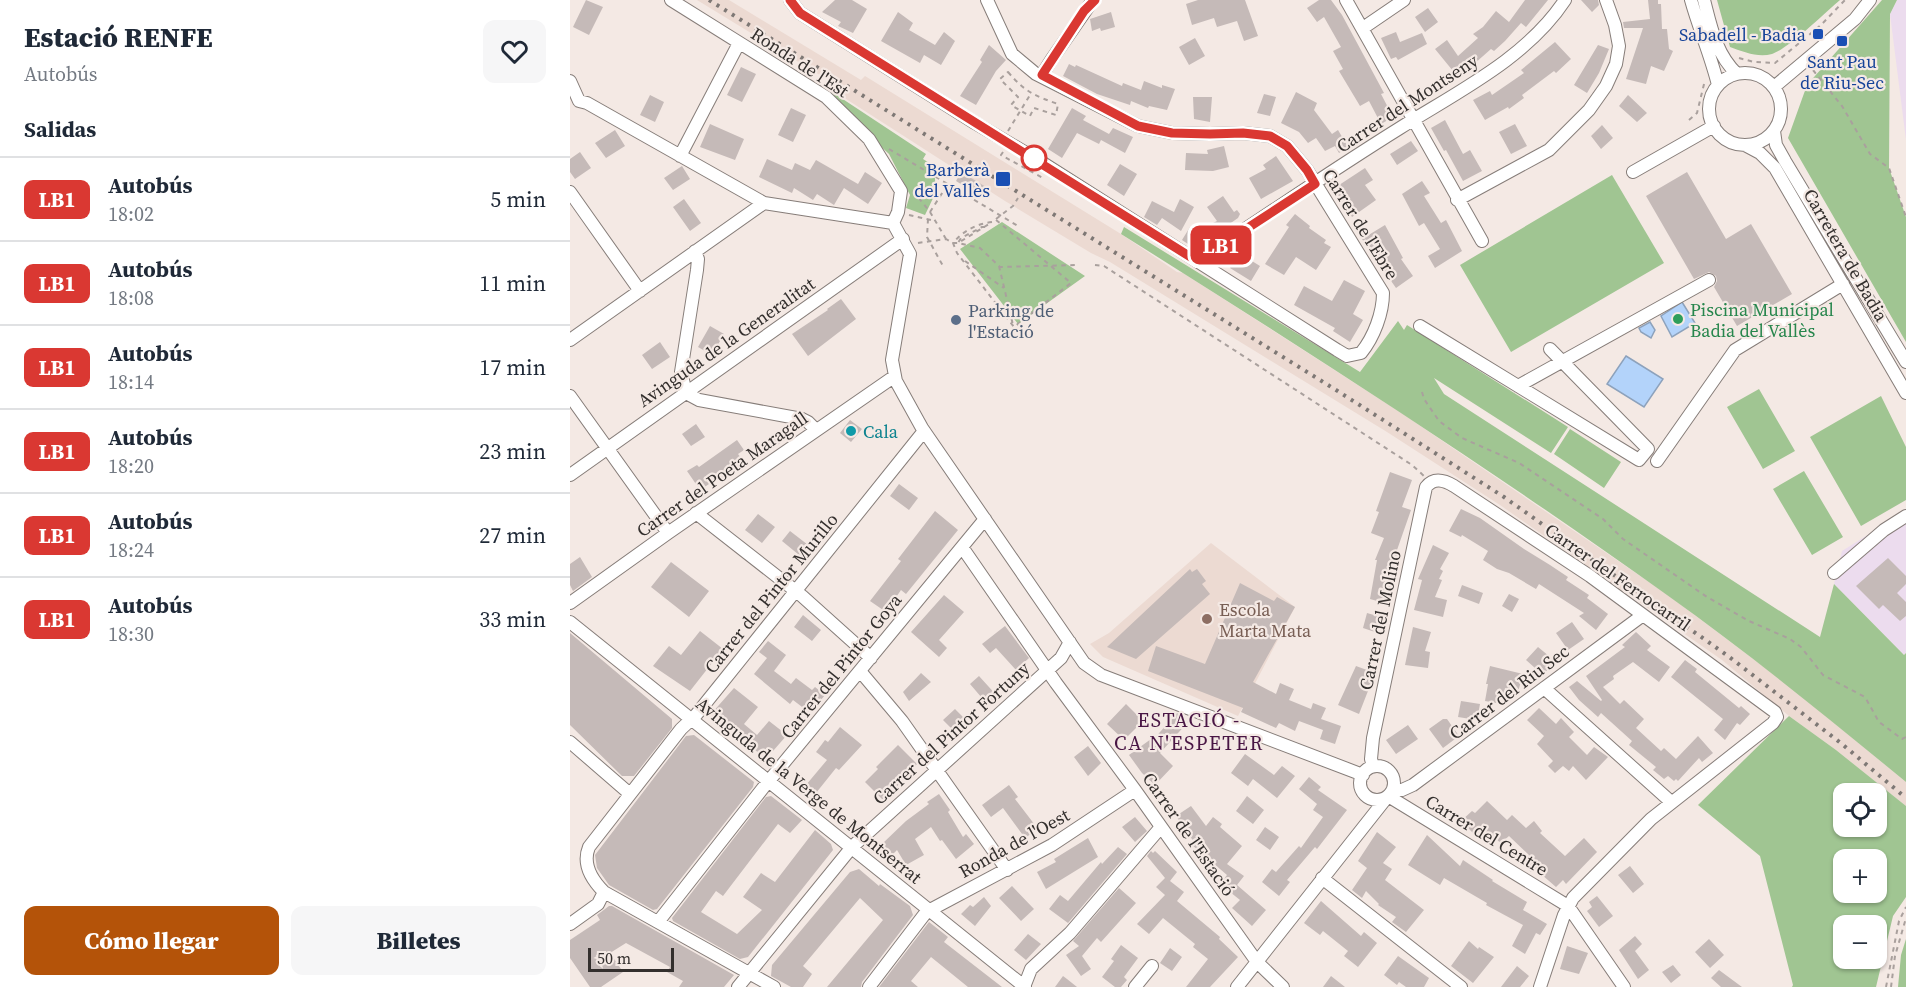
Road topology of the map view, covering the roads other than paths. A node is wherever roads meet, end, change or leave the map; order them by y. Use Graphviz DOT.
graph roads {
  1 [pos="671,0"];
  2 [pos="790,0"];
  3 [pos="987,0"];
  4 [pos="1093,0"];
  5 [pos="1346,0"];
  6 [pos="1404,0"];
  7 [pos="1564,0"];
  8 [pos="1606,0"];
  9 [pos="1691,0"];
  10 [pos="1704,0"];
  11 [pos="1870,0"];
  12 [pos="1362,28"];
  13 [pos="739,44"];
  14 [pos="1737,74"];
  15 [pos="1042,75"];
  16 [pos="570,81"];
  17 [pos="1718,85"];
  18 [pos="1774,87"];
  19 [pos="574,103"];
  20 [pos="1414,120"];
  21 [pos="1713,126"];
  22 [pos="1774,131"];
  23 [pos="1745,145"];
  24 [pos="680,156"];
  25 [pos="1633,172"];
  26 [pos="1315,184"];
  27 [pos="570,192"];
  28 [pos="1457,200"];
  29 [pos="764,203"];
  30 [pos="898,218"];
  31 [pos="903,239"];
  32 [pos="1482,241"];
  33 [pos="695,251"];
  34 [pos="1197,261"];
  35 [pos="1709,280"];
  36 [pos="1843,284"];
  37 [pos="640,291"];
  38 [pos="1420,326"];
  39 [pos="570,340"];
  40 [pos="1550,349"];
  41 [pos="1561,362"];
  42 [pos="1906,362"];
  43 [pos="895,376"];
  44 [pos="1518,386"];
  45 [pos="686,393"];
  46 [pos="1906,393"];
  47 [pos="570,396"];
  48 [pos="816,430"];
  49 [pos="924,431"];
  50 [pos="608,448"];
  51 [pos="1657,461"];
  52 [pos="570,474"];
  53 [pos="1430,482"];
  54 [pos="696,513"];
  55 [pos="1906,516"];
  56 [pos="985,519"];
  57 [pos="668,533"];
  58 [pos="962,547"];
  59 [pos="1834,573"];
  60 [pos="795,591"];
  61 [pos="570,603"];
  62 [pos="1643,615"];
  63 [pos="570,622"];
  64 [pos="1070,642"];
  65 [pos="871,658"];
  66 [pos="1048,669"];
  67 [pos="860,671"];
  68 [pos="1544,688"];
  69 [pos="692,719"];
  70 [pos="570,742"];
  71 [pos="1373,766"];
  72 [pos="936,771"];
  73 [pos="1363,774"];
  74 [pos="770,781"];
  75 [pos="1135,790"];
  76 [pos="1390,792"];
  77 [pos="630,794"];
  78 [pos="1368,797"];
  79 [pos="1670,801"];
  80 [pos="1370,816"];
  81 [pos="1161,827"];
  82 [pos="852,847"];
  83 [pos="1007,870"];
  84 [pos="1322,878"];
  85 [pos="604,892"];
  86 [pos="1568,906"];
  87 [pos="930,910"];
  88 [pos="658,922"];
  89 [pos="570,924"];
  90 [pos="1257,962"];
  91 [pos="1152,966"];
  92 [pos="749,973"];
  93 [pos="738,987"];
  94 [pos="774,987"];
  95 [pos="869,987"];
  96 [pos="1025,987"];
  97 [pos="1135,987"];
  98 [pos="1237,987"];
  99 [pos="1283,987"];
  100 [pos="1461,987"];
  101 [pos="1540,987"];
  102 [pos="1624,987"];
  1 -- 13 [label="street, Ronda de l'Est"];
  2 -- 34 [label="street"];
  3 -- 15 [label="street, Carrer de l'Ebre"];
  4 -- 15 [label="street"];
  5 -- 12 [label="street"];
  6 -- 12 [label="street"];
  7 -- 20 [label="street, Carrer del Montseny"];
  8 -- 28 [label="street"];
  9 -- 17 [label="street"];
  10 -- 14 [label="street"];
  11 -- 18 [label="street"];
  12 -- 20 [label="street"];
  13 -- 24 [label="street"];
  13 -- 30 [label="street, Ronda de l'Est"];
  14 -- 17 [label="street"];
  14 -- 18 [label="street"];
  15 -- 26 [label="street, Carrer de l'Ebre"];
  16 -- 19 [label="street"];
  17 -- 21 [label="street"];
  18 -- 22 [label="street"];
  19 -- 24 [label="street"];
  20 -- 26 [label="street, Carrer del Montseny"];
  20 -- 28 [label="street"];
  21 -- 23 [label="street"];
  21 -- 25 [label="street"];
  22 -- 23 [label="street"];
  22 -- 42 [label="street, Carretera de Badia"];
  23 -- 36 [label="street, Carretera de Badia"];
  24 -- 29 [label="street"];
  26 -- 34 [label="street, Carrer del Montseny"];
  26 -- 34 [label="street, Carrer de l'Ebre"];
  27 -- 37 [label="street"];
  28 -- 32 [label="street"];
  29 -- 30 [label="street"];
  29 -- 33 [label="street"];
  30 -- 31 [label="street"];
  31 -- 43 [label="street"];
  31 -- 45 [label="street, Avinguda de la Generalitat"];
  33 -- 37 [label="street"];
  33 -- 45 [label="street"];
  35 -- 41 [label="street"];
  36 -- 46 [label="street, Carretera de Badia"];
  36 -- 51 [label="street"];
  37 -- 39 [label="street"];
  38 -- 44 [label="street"];
  40 -- 41 [label="street"];
  41 -- 44 [label="street"];
  41 -- 44 [label="street"];
  43 -- 48 [label="street, Carrer del Poeta Maragall"];
  43 -- 49 [label="street"];
  45 -- 48 [label="street"];
  45 -- 50 [label="street, Avinguda de la Generalitat"];
  47 -- 50 [label="street"];
  48 -- 54 [label="street, Carrer del Poeta Maragall"];
  49 -- 56 [label="street"];
  49 -- 60 [label="street, Carrer del Pintor Murillo"];
  50 -- 52 [label="street, Avinguda de la Generalitat"];
  50 -- 57 [label="street"];
  53 -- 62 [label="street, Carrer del Ferrocarril"];
  53 -- 71 [label="street, Carrer del Molino"];
  54 -- 57 [label="street, Carrer del Poeta Maragall"];
  54 -- 60 [label="street"];
  55 -- 59 [label="street"];
  56 -- 58 [label="street, Carrer del Pintor Goya"];
  56 -- 64 [label="street"];
  57 -- 61 [label="street, Carrer del Poeta Maragall"];
  58 -- 65 [label="street, Carrer del Pintor Goya"];
  58 -- 66 [label="street, Carrer de l'Estació"];
  60 -- 65 [label="street"];
  60 -- 69 [label="street, Carrer del Pintor Murillo"];
  62 -- 68 [label="street, Carrer del Riu Sec"];
  62 -- 79 [label="street, Carrer del Ferrocarril"];
  63 -- 69 [label="street, Avinguda de la Verge de Montserrat"];
  64 -- 66 [label="street, Carrer del Pintor Fortuny"];
  64 -- 73 [label="street"];
  65 -- 67 [label="street, Carrer del Pintor Goya"];
  66 -- 72 [label="street, Carrer del Pintor Fortuny"];
  66 -- 75 [label="street, Carrer de l'Estació"];
  67 -- 72 [label="street"];
  67 -- 74 [label="street, Carrer del Pintor Goya"];
  68 -- 76 [label="street, Carrer del Riu Sec"];
  68 -- 79 [label="street"];
  69 -- 74 [label="street, Avinguda de la Verge de Montserrat"];
  69 -- 77 [label="street, Carrer del Pintor Murillo"];
  70 -- 77 [label="street"];
  71 -- 73 [label="street"];
  71 -- 76 [label="street"];
  72 -- 82 [label="street, Carrer del Pintor Fortuny"];
  72 -- 83 [label="street"];
  73 -- 78 [label="street"];
  74 -- 82 [label="street, Avinguda de la Verge de Montserrat"];
  74 -- 88 [label="street, Carrer del Pintor Goya"];
  75 -- 81 [label="street, Carrer de l'Estació"];
  75 -- 83 [label="street, Ronda de l'Oest"];
  76 -- 78 [label="street"];
  76 -- 80 [label="street"];
  76 -- 86 [label="street, Carrer del Centre"];
  77 -- 85 [label="street, Carrer del Pintor Murillo"];
  78 -- 80 [label="street"];
  79 -- 86 [label="street"];
  80 -- 84 [label="street"];
  81 -- 90 [label="street, Carrer de l'Estació"];
  81 -- 96 [label="street"];
  82 -- 87 [label="street, Avinguda de la Verge de Montserrat"];
  82 -- 92 [label="street, Carrer del Pintor Fortuny"];
  83 -- 87 [label="street, Ronda de l'Oest"];
  84 -- 90 [label="street"];
  84 -- 100 [label="street"];
  85 -- 88 [label="street"];
  85 -- 89 [label="street"];
  86 -- 101 [label="street"];
  86 -- 102 [label="street"];
  87 -- 95 [label="street, Ronda de l'Oest"];
  87 -- 96 [label="street, Avinguda de la Verge de Montserrat"];
  88 -- 92 [label="street"];
  90 -- 98 [label="street"];
  90 -- 99 [label="street, Carrer de l'Estació"];
  91 -- 97 [label="street"];
  92 -- 93 [label="street, Carrer del Pintor Fortuny"];
  92 -- 94 [label="street"];
}
